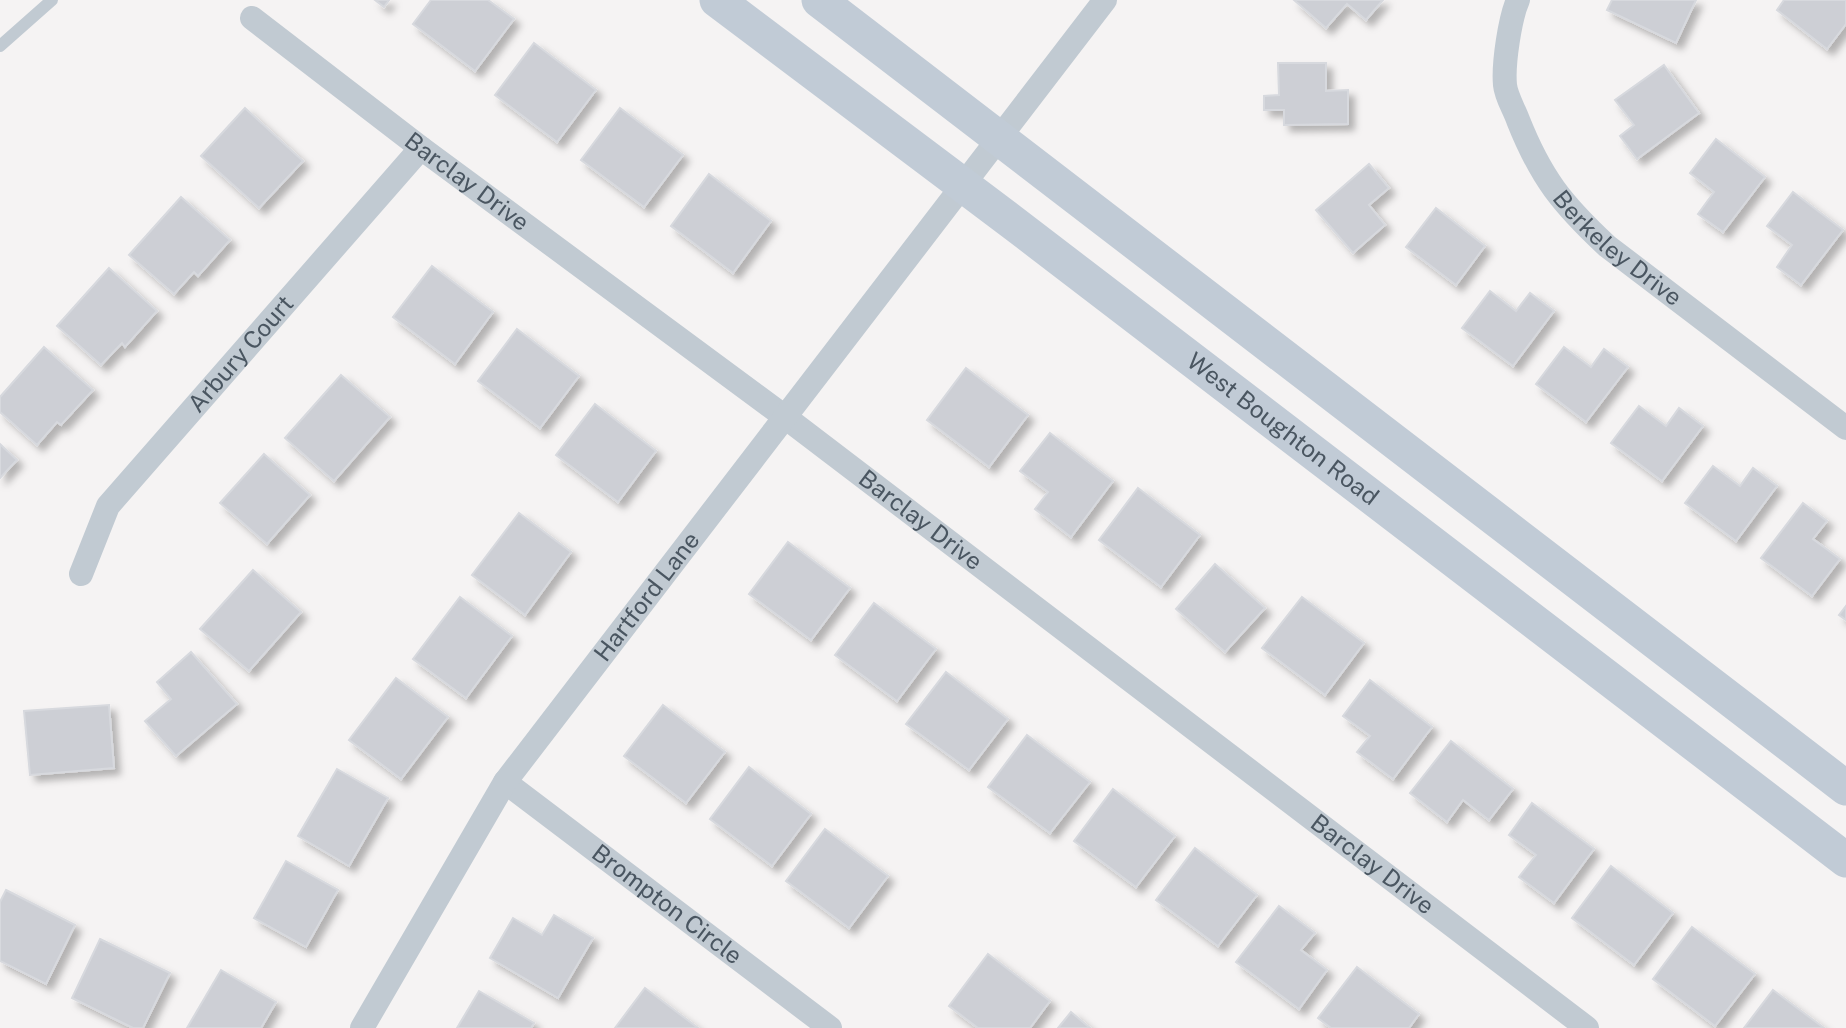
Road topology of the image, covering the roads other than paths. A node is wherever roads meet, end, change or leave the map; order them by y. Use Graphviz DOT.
graph roads {
  1 [pos="52,0"];
  2 [pos="718,0"];
  3 [pos="819,0"];
  4 [pos="1105,0"];
  5 [pos="1518,0"];
  6 [pos="253,18"];
  7 [pos="0,46"];
  8 [pos="1000,141"];
  9 [pos="421,148"];
  10 [pos="964,185"];
  11 [pos="785,417"];
  12 [pos="1846,428"];
  13 [pos="81,574"];
  14 [pos="505,782"];
  15 [pos="1846,788"];
  16 [pos="1846,860"];
  17 [pos="362,1028"];
  18 [pos="830,1028"];
  19 [pos="1587,1028"];
  1 -- 7 [label="lane"];
  2 -- 10 [label="main road, West Boughton Road"];
  3 -- 8 [label="main road"];
  4 -- 8 [label="street, Hartford Lane"];
  5 -- 12 [label="street, Berkeley Drive"];
  6 -- 9 [label="street, Barclay Drive"];
  8 -- 10 [label="street, Hartford Lane"];
  8 -- 15 [label="main road"];
  9 -- 11 [label="street, Barclay Drive"];
  9 -- 13 [label="street, Arbury Court"];
  10 -- 11 [label="street, Hartford Lane"];
  10 -- 16 [label="main road, West Boughton Road"];
  11 -- 14 [label="street, Hartford Lane"];
  11 -- 19 [label="street, Barclay Drive"];
  14 -- 17 [label="street, Hartford Lane"];
  14 -- 18 [label="street, Brompton Circle"];
}
